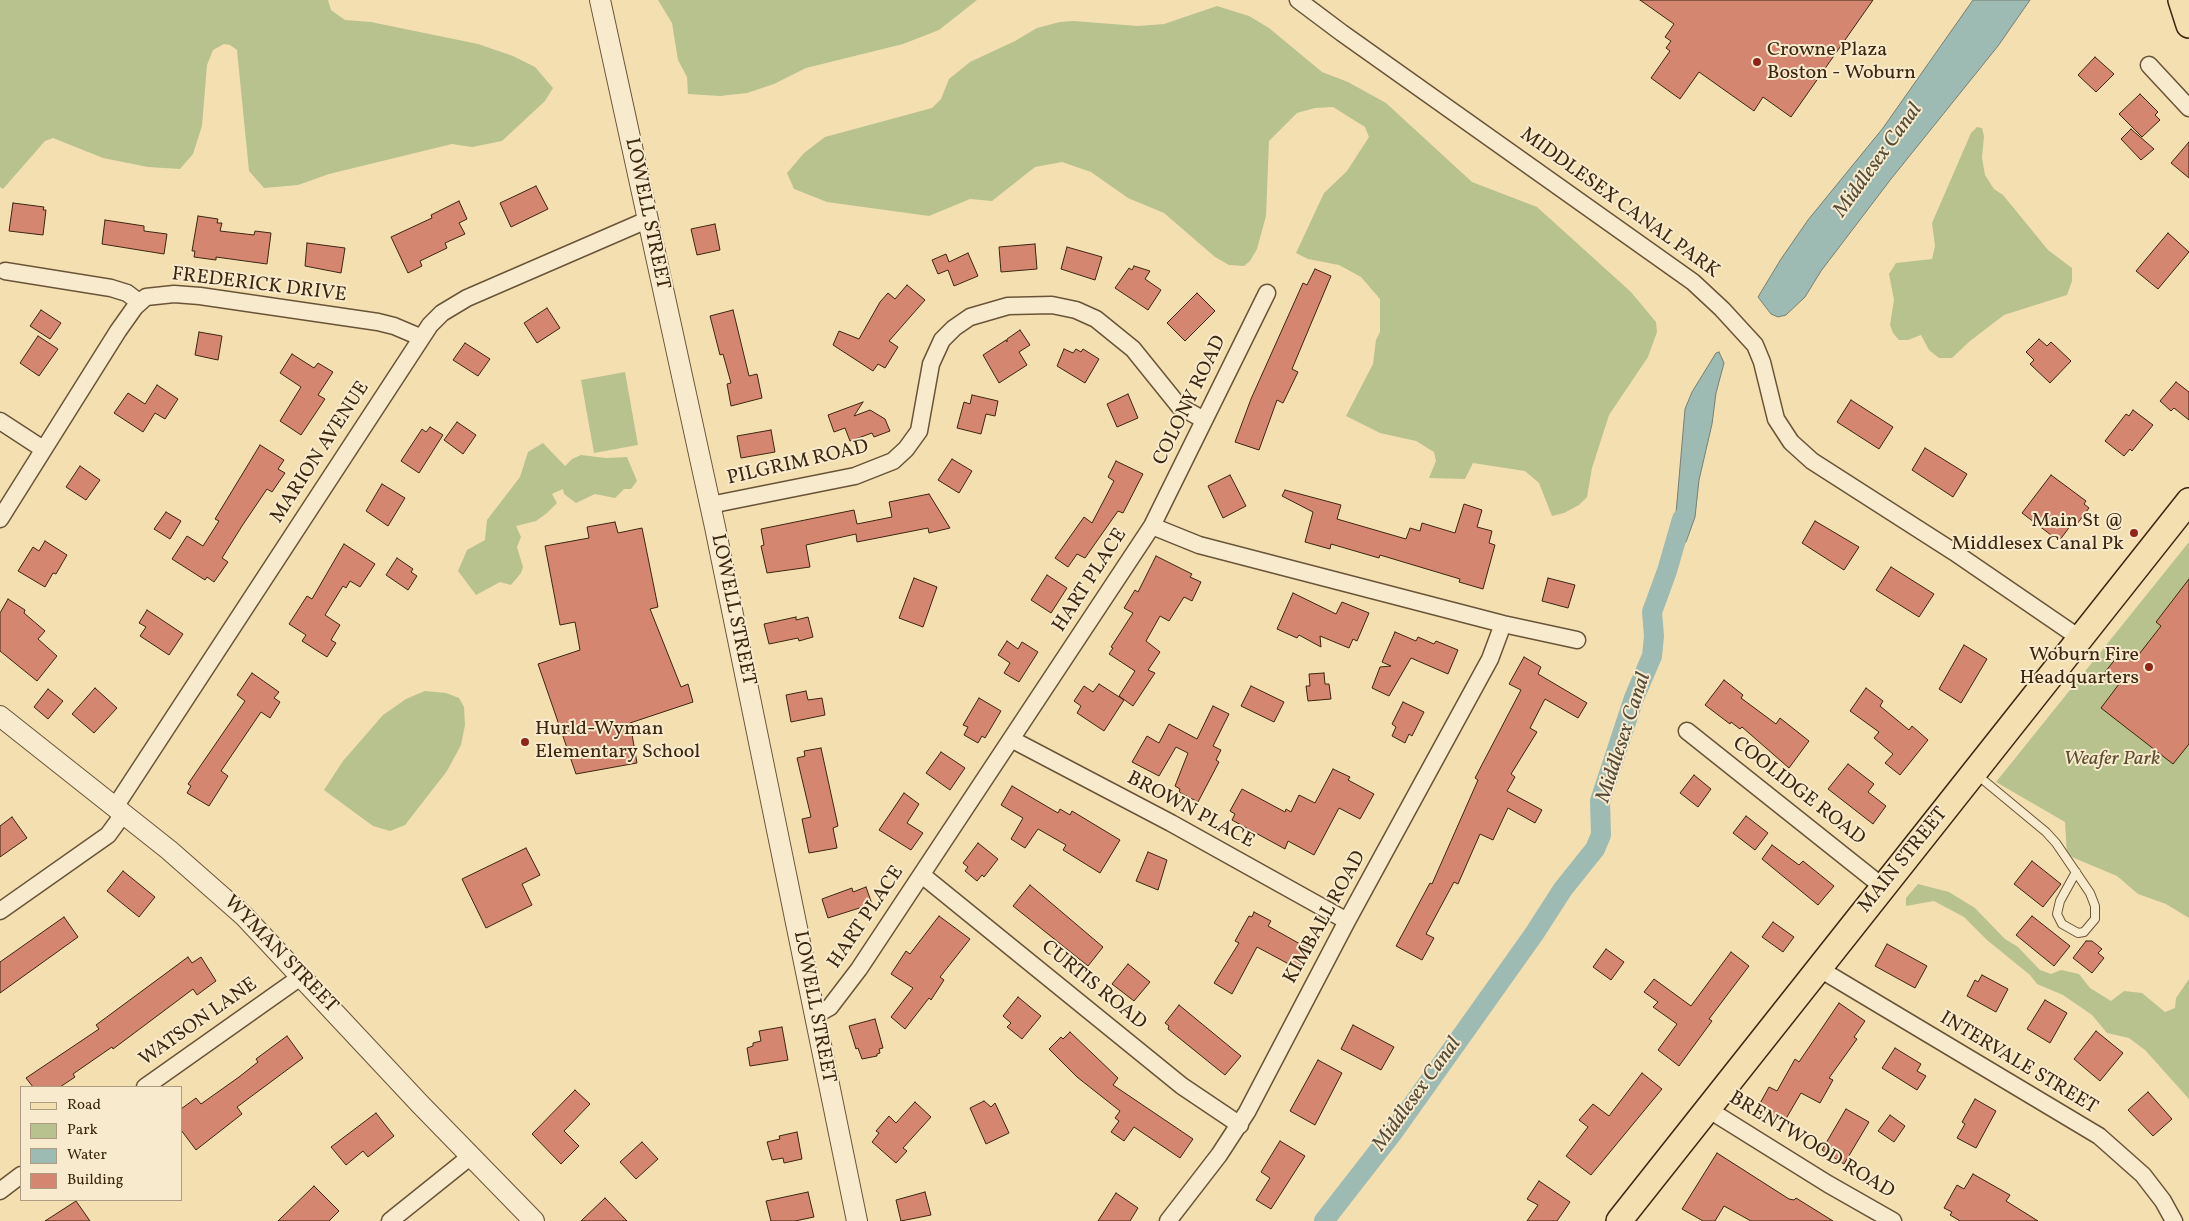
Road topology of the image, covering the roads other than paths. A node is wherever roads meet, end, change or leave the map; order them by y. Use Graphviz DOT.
graph roads {
  1 [pos="600,0"];
  2 [pos="1298,0"];
  3 [pos="2181,0"];
  4 [pos="2189,25"];
  5 [pos="2148,65"];
  6 [pos="2189,108"];
  7 [pos="647,220"];
  8 [pos="5,271"];
  9 [pos="1267,293"];
  10 [pos="139,302"];
  11 [pos="420,337"];
  12 [pos="1204,420"];
  13 [pos="0,421"];
  14 [pos="43,449"];
  15 [pos="2189,501"];
  16 [pos="710,505"];
  17 [pos="0,519"];
  18 [pos="1152,526"];
  19 [pos="1503,624"];
  20 [pos="2081,639"];
  21 [pos="1576,640"];
  22 [pos="0,716"];
  23 [pos="1687,731"];
  24 [pos="1011,740"];
  25 [pos="1974,772"];
  26 [pos="119,810"];
  27 [pos="2076,872"];
  28 [pos="922,875"];
  29 [pos="1883,887"];
  30 [pos="0,911"];
  31 [pos="1347,921"];
  32 [pos="1818,968"];
  33 [pos="302,976"];
  34 [pos="814,1016"];
  35 [pos="146,1086"];
  36 [pos="1706,1108"];
  37 [pos="1240,1125"];
  38 [pos="471,1156"];
  39 [pos="20,1176"];
  40 [pos="0,1190"];
  41 [pos="390,1221"];
  42 [pos="534,1221"];
  43 [pos="857,1221"];
  44 [pos="1168,1221"];
  45 [pos="1619,1221"];
  46 [pos="1893,1221"];
  47 [pos="2174,1221"];
  1 -- 7 [label="street, LOWELL STREET"];
  2 -- 20 [label="street, MIDDLESEX CANAL PARK"];
  3 -- 4 [label="main road"];
  5 -- 6 [label="street"];
  7 -- 11 [label="street, MARION AVENUE"];
  7 -- 16 [label="street, LOWELL STREET"];
  8 -- 10 [label="street"];
  9 -- 12 [label="street, COLONY ROAD"];
  10 -- 11 [label="street, FREDERICK DRIVE"];
  10 -- 14 [label="street"];
  11 -- 26 [label="street, MARION AVENUE"];
  12 -- 16 [label="street, PILGRIM ROAD"];
  12 -- 18 [label="street, COLONY ROAD"];
  13 -- 14 [label="street"];
  14 -- 17 [label="street"];
  15 -- 20 [label="main road, MAIN STREET"];
  16 -- 34 [label="street, LOWELL STREET"];
  18 -- 19 [label="street, HART PLACE"];
  18 -- 24 [label="street, HART PLACE"];
  19 -- 21 [label="street, HART PLACE"];
  19 -- 31 [label="street, KIMBALL ROAD"];
  20 -- 25 [label="main road, MAIN STREET"];
  22 -- 26 [label="street, WYMAN STREET"];
  23 -- 29 [label="street, COOLIDGE ROAD"];
  24 -- 28 [label="street, HART PLACE"];
  24 -- 31 [label="street, BROWN PLACE"];
  25 -- 27 [label="lane"];
  25 -- 29 [label="main road, MAIN STREET"];
  26 -- 30 [label="street, MARION AVENUE"];
  26 -- 33 [label="street, WYMAN STREET"];
  27 -- 27 [label="lane"];
  28 -- 34 [label="street, HART PLACE"];
  28 -- 37 [label="street, CURTIS ROAD"];
  29 -- 32 [label="main road, MAIN STREET"];
  31 -- 37 [label="street, KIMBALL ROAD"];
  32 -- 36 [label="main road, MAIN STREET"];
  32 -- 47 [label="street, INTERVALE STREET"];
  33 -- 35 [label="street, WATSON LANE"];
  33 -- 38 [label="street, WYMAN STREET"];
  34 -- 43 [label="street, LOWELL STREET"];
  36 -- 45 [label="main road, MAIN STREET"];
  36 -- 46 [label="street, BRENTWOOD ROAD"];
  37 -- 44 [label="street, KIMBALL ROAD"];
  38 -- 41 [label="street"];
  38 -- 42 [label="street, WYMAN STREET"];
  39 -- 40 [label="street"];
}
